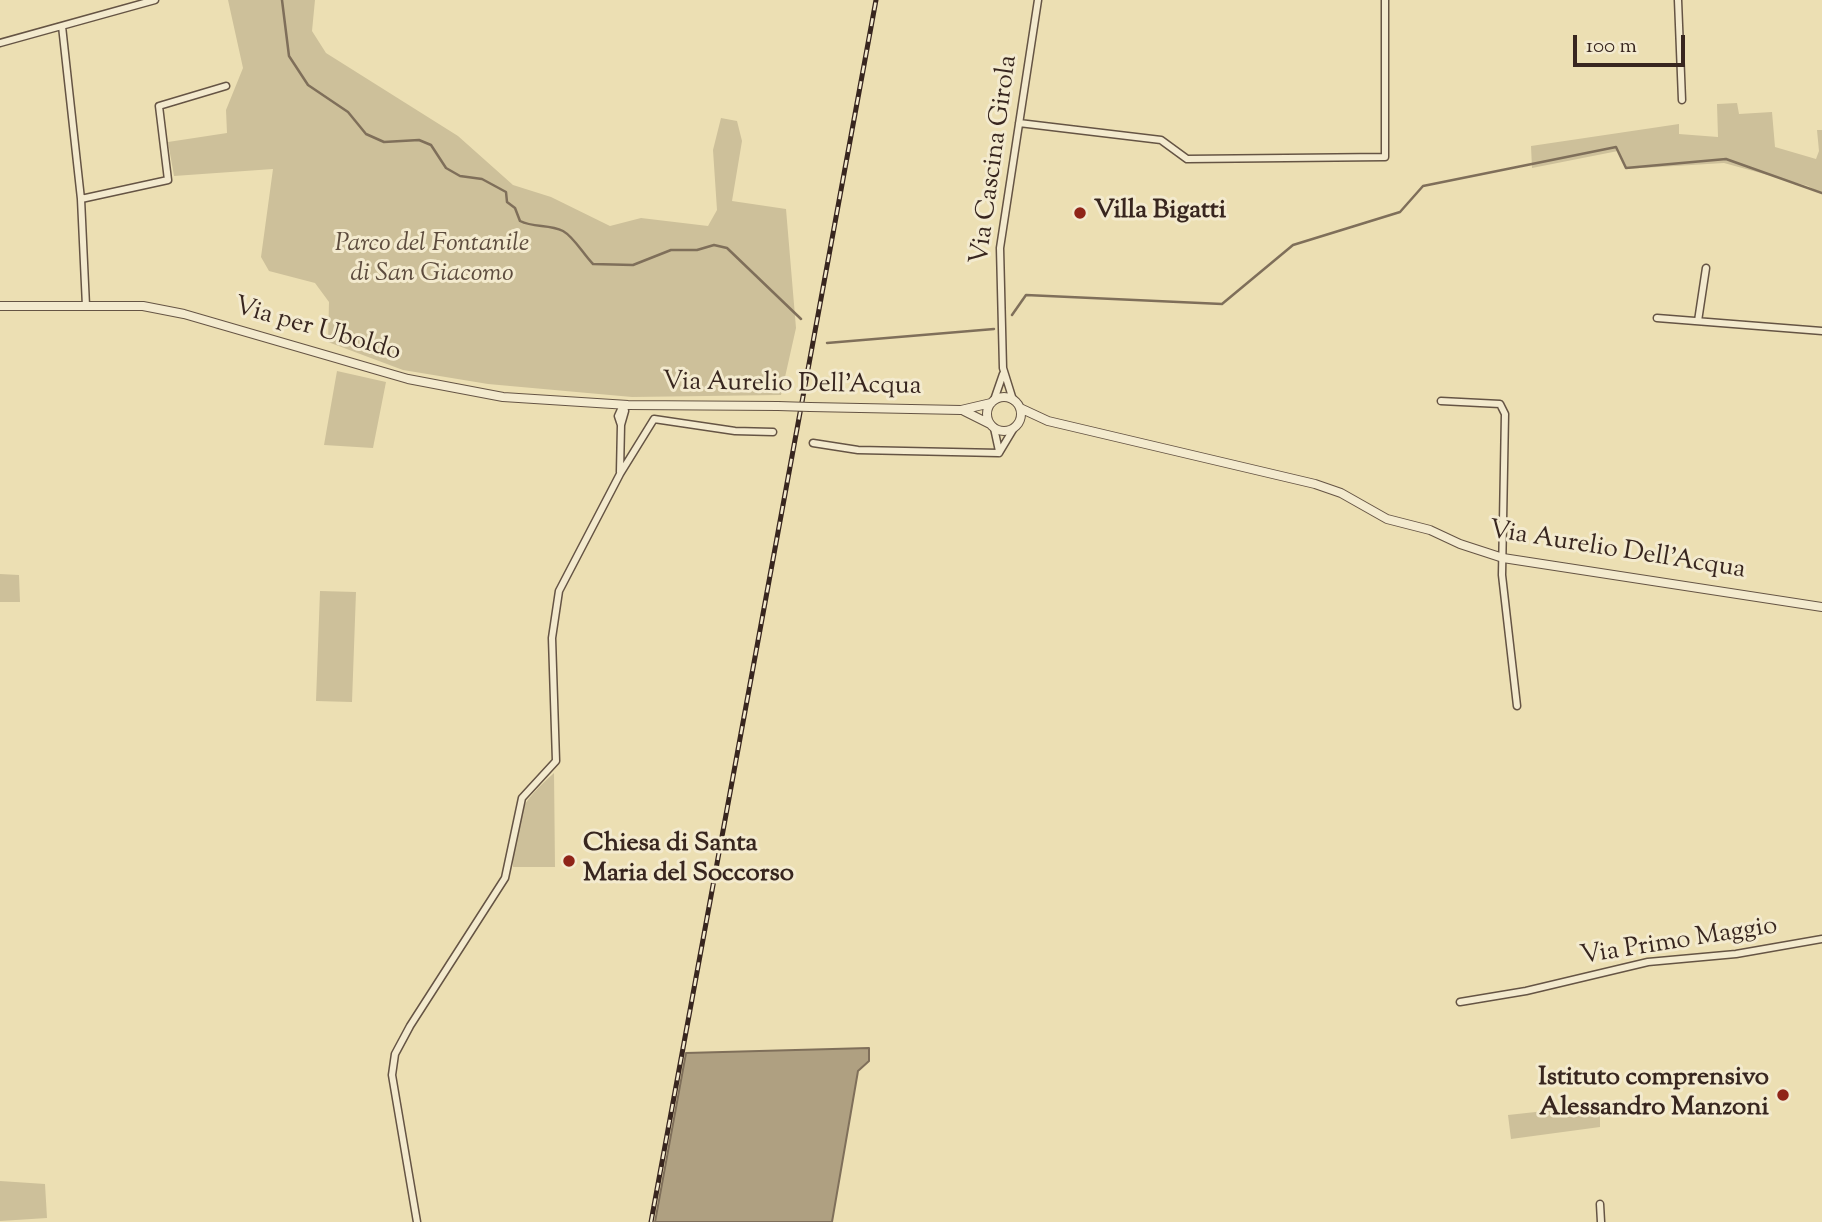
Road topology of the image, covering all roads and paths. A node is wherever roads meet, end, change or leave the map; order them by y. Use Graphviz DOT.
graph roads {
  1 [pos="155,0"];
  2 [pos="1038,0"];
  3 [pos="1385,0"];
  4 [pos="1678,0"];
  5 [pos="62,26"];
  6 [pos="0,43"];
  7 [pos="226,86"];
  8 [pos="1682,100"];
  9 [pos="1019,123"];
  10 [pos="81,199"];
  11 [pos="1706,268"];
  12 [pos="0,306"];
  13 [pos="86,306"];
  14 [pos="1657,318"];
  15 [pos="1698,321"];
  16 [pos="1822,331"];
  17 [pos="1003,369"];
  18 [pos="1013,400"];
  19 [pos="1441,401"];
  20 [pos="993,402"];
  21 [pos="623,405"];
  22 [pos="1020,408"];
  23 [pos="961,410"];
  24 [pos="1048,421"];
  25 [pos="993,426"];
  26 [pos="1016,426"];
  27 [pos="773,432"];
  28 [pos="813,443"];
  29 [pos="999,453"];
  30 [pos="620,474"];
  31 [pos="1503,558"];
  32 [pos="1822,607"];
  33 [pos="1517,706"];
  34 [pos="1822,939"];
  35 [pos="1460,1002"];
  36 [pos="1600,1204"];
  37 [pos="417,1222"];
  38 [pos="1601,1222"];
  1 -- 5 [label="street"];
  2 -- 9 [label="street, Via Cascina Girola"];
  3 -- 9 [label="street"];
  4 -- 8 [label="street"];
  5 -- 6 [label="street"];
  5 -- 10 [label="street"];
  7 -- 10 [label="street"];
  9 -- 17 [label="street, Via Cascina Girola"];
  10 -- 13 [label="street"];
  11 -- 15 [label="street"];
  12 -- 13 [label="street, Via per Uboldo"];
  13 -- 21 [label="street, Via per Uboldo"];
  14 -- 15 [label="street"];
  15 -- 16 [label="street"];
  17 -- 18 [label="street, Via Cascina Girola"];
  17 -- 20 [label="street, Via Cascina Girola"];
  18 -- 20 [label="street"];
  18 -- 22 [label="street"];
  19 -- 31 [label="street"];
  20 -- 23 [label="street, Via Aurelio Dell'Acqua"];
  20 -- 25 [label="street"];
  21 -- 23 [label="street, Via Aurelio Dell'Acqua, bridge"];
  21 -- 30 [label="street"];
  22 -- 24 [label="street, Via Aurelio Dell'Acqua"];
  22 -- 26 [label="street"];
  23 -- 25 [label="street, Via Aurelio Dell'Acqua"];
  24 -- 26 [label="street, Via Aurelio Dell'Acqua"];
  24 -- 31 [label="street, Via Aurelio Dell'Acqua"];
  25 -- 26 [label="street"];
  25 -- 29 [label="street"];
  26 -- 29 [label="street"];
  27 -- 30 [label="street"];
  28 -- 29 [label="street"];
  30 -- 37 [label="street"];
  31 -- 32 [label="street, Via Aurelio Dell'Acqua"];
  31 -- 33 [label="street"];
  34 -- 35 [label="street, Via Primo Maggio"];
  36 -- 38 [label="street"];
}
